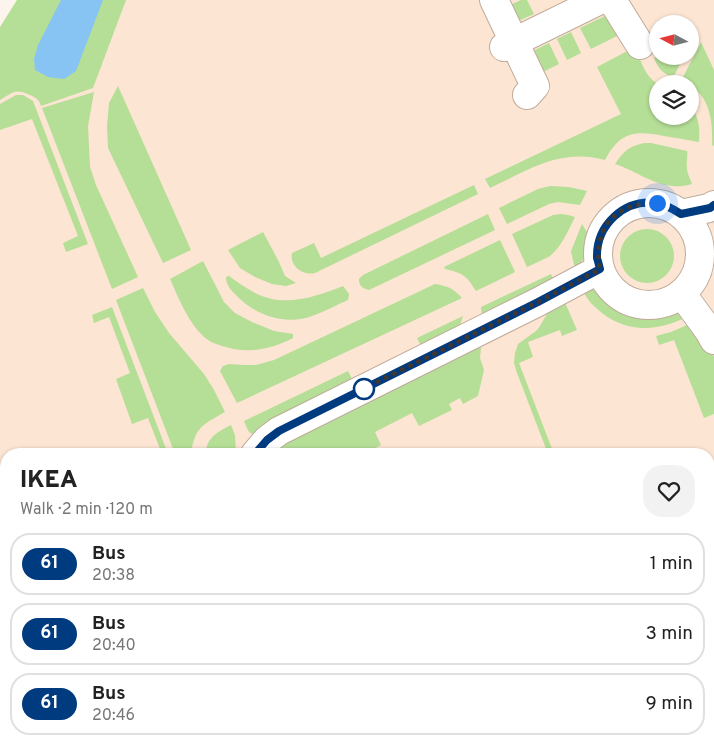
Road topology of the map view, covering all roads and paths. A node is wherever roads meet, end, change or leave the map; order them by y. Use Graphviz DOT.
graph roads {
  1 [pos="494,0"];
  2 [pos="600,0"];
  3 [pos="612,0"];
  4 [pos="509,45"];
  5 [pos="640,45"];
  6 [pos="527,95"];
  7 [pos="714,205"];
  8 [pos="697,226"];
  9 [pos="600,269"];
  10 [pos="682,294"];
  11 [pos="714,340"];
  12 [pos="260,448"];
  1 -- 4 [label="street"];
  2 -- 4 [label="street"];
  3 -- 5 [label="street"];
  4 -- 6 [label="street"];
  7 -- 8 [label="street"];
  8 -- 9 [label="street"];
  8 -- 10 [label="street"];
  9 -- 10 [label="street"];
  9 -- 12 [label="street"];
  10 -- 11 [label="street"];
}
